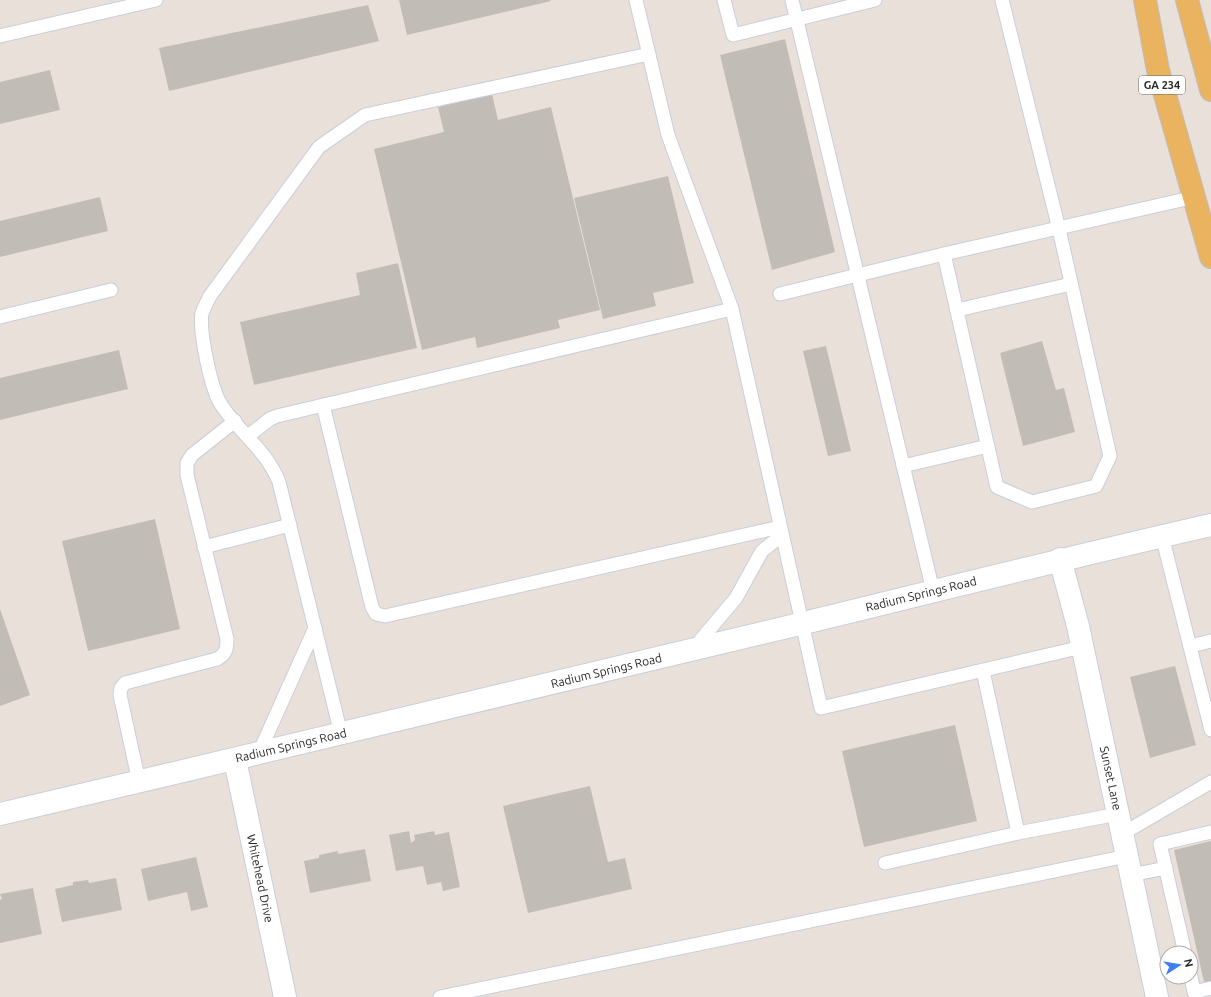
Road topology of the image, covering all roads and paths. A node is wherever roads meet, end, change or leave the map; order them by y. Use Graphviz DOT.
graph roads {
  1 [pos="156,0"];
  2 [pos="636,0"];
  3 [pos="724,0"];
  4 [pos="792,0"];
  5 [pos="875,0"];
  6 [pos="1002,0"];
  7 [pos="1145,0"];
  8 [pos="1187,0"];
  9 [pos="797,19"];
  10 [pos="0,36"];
  11 [pos="649,54"];
  12 [pos="1211,90"];
  13 [pos="1195,197"];
  14 [pos="1059,229"];
  15 [pos="944,254"];
  16 [pos="1211,257"];
  17 [pos="858,275"];
  18 [pos="1071,284"];
  19 [pos="111,290"];
  20 [pos="780,294"];
  21 [pos="732,309"];
  22 [pos="957,310"];
  23 [pos="0,317"];
  24 [pos="323,405"];
  25 [pos="235,421"];
  26 [pos="248,436"];
  27 [pos="988,446"];
  28 [pos="903,466"];
  29 [pos="290,525"];
  30 [pos="1211,525"];
  31 [pos="781,531"];
  32 [pos="1162,536"];
  33 [pos="204,547"];
  34 [pos="1060,560"];
  35 [pos="933,591"];
  36 [pos="802,624"];
  37 [pos="315,628"];
  38 [pos="1211,641"];
  39 [pos="1190,646"];
  40 [pos="1082,648"];
  41 [pos="691,650"];
  42 [pos="983,671"];
  43 [pos="1211,730"];
  44 [pos="341,734"];
  45 [pos="258,754"];
  46 [pos="235,760"];
  47 [pos="139,782"];
  48 [pos="1211,782"];
  49 [pos="0,814"];
  50 [pos="1120,824"];
  51 [pos="1211,832"];
  52 [pos="1018,833"];
  53 [pos="885,863"];
  54 [pos="1129,866"];
  55 [pos="1166,868"];
  56 [pos="1183,945"];
  57 [pos="1193,985"];
  58 [pos="1211,988"];
  59 [pos="285,997"];
  60 [pos="440,997"];
  61 [pos="1157,997"];
  1 -- 10 [label="lane"];
  2 -- 11 [label="lane"];
  3 -- 9 [label="lane"];
  4 -- 9 [label="lane"];
  5 -- 9 [label="lane"];
  6 -- 14 [label="lane"];
  7 -- 13 [label="main road, GA 234"];
  8 -- 12 [label="main road"];
  9 -- 17 [label="lane"];
  11 -- 21 [label="lane"];
  11 -- 25 [label="lane"];
  13 -- 14 [label="lane"];
  13 -- 16 [label="main road, GA 234"];
  14 -- 15 [label="lane"];
  14 -- 18 [label="lane"];
  15 -- 17 [label="lane"];
  15 -- 22 [label="lane"];
  17 -- 20 [label="lane"];
  17 -- 28 [label="lane"];
  18 -- 22 [label="lane"];
  18 -- 27 [label="lane"];
  19 -- 23 [label="lane"];
  21 -- 24 [label="lane"];
  21 -- 31 [label="lane"];
  22 -- 27 [label="lane"];
  24 -- 26 [label="lane"];
  24 -- 31 [label="lane"];
  25 -- 26 [label="lane"];
  25 -- 33 [label="lane"];
  26 -- 29 [label="lane"];
  27 -- 28 [label="lane"];
  28 -- 35 [label="lane"];
  29 -- 33 [label="lane"];
  29 -- 37 [label="lane"];
  30 -- 32 [label="main road, Radium Springs Road"];
  31 -- 36 [label="lane"];
  31 -- 41 [label="lane"];
  32 -- 34 [label="main road, Radium Springs Road"];
  32 -- 39 [label="lane"];
  33 -- 47 [label="lane"];
  34 -- 35 [label="main road, Radium Springs Road"];
  34 -- 40 [label="main road, Sunset Lane"];
  35 -- 36 [label="main road, Radium Springs Road"];
  36 -- 41 [label="main road, Radium Springs Road"];
  36 -- 42 [label="lane"];
  37 -- 44 [label="lane"];
  37 -- 45 [label="lane"];
  38 -- 39 [label="lane"];
  39 -- 43 [label="lane"];
  40 -- 42 [label="lane"];
  40 -- 50 [label="main road, Sunset Lane"];
  41 -- 44 [label="main road, Radium Springs Road"];
  42 -- 52 [label="lane"];
  44 -- 45 [label="main road, Radium Springs Road"];
  45 -- 46 [label="main road, Radium Springs Road"];
  46 -- 47 [label="main road, Radium Springs Road"];
  46 -- 59 [label="main road, Whitehead Drive"];
  47 -- 49 [label="main road, Radium Springs Road"];
  48 -- 50 [label="lane"];
  50 -- 52 [label="lane"];
  50 -- 54 [label="main road, Sunset Lane"];
  51 -- 55 [label="lane"];
  52 -- 53 [label="lane"];
  54 -- 55 [label="lane"];
  54 -- 60 [label="lane"];
  54 -- 61 [label="main road, Sunset Lane"];
  55 -- 56 [label="lane"];
  57 -- 58 [label="lane"];
}
